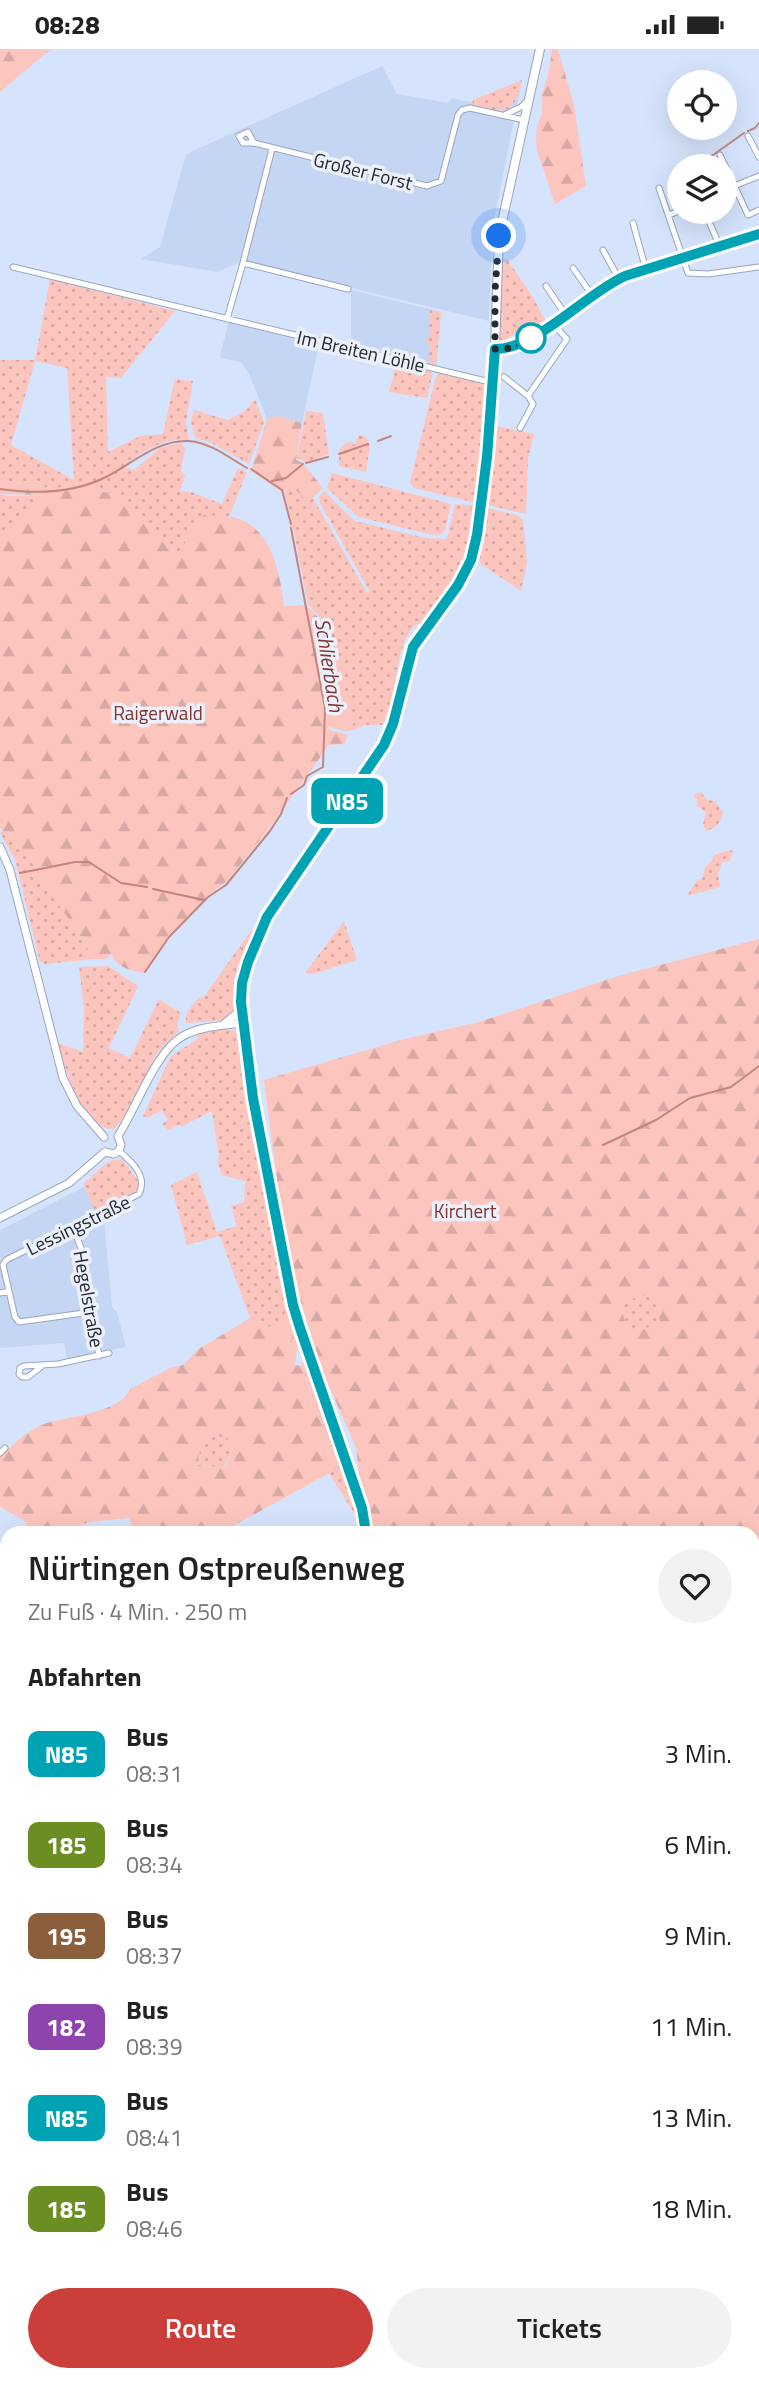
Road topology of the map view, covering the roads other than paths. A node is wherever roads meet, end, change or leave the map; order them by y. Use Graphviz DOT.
graph roads {
  1 [pos="540,49"];
  2 [pos="528,100"];
  3 [pos="501,115"];
  4 [pos="524,120"];
  5 [pos="748,136"];
  6 [pos="254,143"];
  7 [pos="272,149"];
  8 [pos="759,157"];
  9 [pos="759,176"];
  10 [pos="737,187"];
  11 [pos="659,188"];
  12 [pos="737,192"];
  13 [pos="759,210"];
  14 [pos="667,212"];
  15 [pos="633,223"];
  16 [pos="671,224"];
  17 [pos="710,224"];
  18 [pos="759,234"];
  19 [pos="720,247"];
  20 [pos="603,250"];
  21 [pos="684,259"];
  22 [pos="243,263"];
  23 [pos="13,267"];
  24 [pos="759,267"];
  25 [pos="573,268"];
  26 [pos="646,270"];
  27 [pos="619,279"];
  28 [pos="547,286"];
  29 [pos="348,289"];
  30 [pos="592,295"];
  31 [pos="565,314"];
  32 [pos="227,319"];
  33 [pos="553,324"];
  34 [pos="495,349"];
  35 [pos="504,377"];
  36 [pos="494,383"];
  37 [pos="528,396"];
  38 [pos="520,428"];
  39 [pos="0,847"];
  40 [pos="241,1002"];
  41 [pos="242,1023"];
  42 [pos="218,1026"];
  43 [pos="118,1136"];
  44 [pos="104,1137"];
  45 [pos="119,1151"];
  46 [pos="105,1152"];
  47 [pos="0,1218"];
  48 [pos="73,1228"];
  49 [pos="9,1291"];
  50 [pos="0,1293"];
  51 [pos="91,1312"];
  52 [pos="109,1353"];
  53 [pos="99,1356"];
  54 [pos="43,1366"];
  55 [pos="364,1526"];
  1 -- 2 [label="main road"];
  2 -- 3 [label="street"];
  2 -- 4 [label="main road"];
  3 -- 4 [label="street, Großer Forst"];
  3 -- 7 [label="street, Großer Forst"];
  4 -- 34 [label="main road"];
  5 -- 8 [label="street"];
  6 -- 7 [label="street, Großer Forst"];
  7 -- 22 [label="street"];
  9 -- 10 [label="street"];
  11 -- 14 [label="street"];
  12 -- 13 [label="street"];
  15 -- 26 [label="street"];
  16 -- 21 [label="street"];
  17 -- 19 [label="street"];
  18 -- 19 [label="street"];
  19 -- 21 [label="street"];
  20 -- 27 [label="street"];
  21 -- 24 [label="street"];
  21 -- 26 [label="street"];
  22 -- 29 [label="street"];
  22 -- 32 [label="street"];
  23 -- 32 [label="street, Im Breiten Löhle"];
  25 -- 30 [label="street"];
  26 -- 27 [label="street"];
  27 -- 30 [label="street"];
  28 -- 31 [label="street"];
  30 -- 31 [label="street"];
  31 -- 33 [label="street"];
  32 -- 36 [label="street, Im Breiten Löhle"];
  33 -- 34 [label="street"];
  33 -- 37 [label="street"];
  34 -- 36 [label="main road"];
  35 -- 37 [label="street"];
  36 -- 40 [label="main road"];
  37 -- 38 [label="street"];
  39 -- 44 [label="street"];
  40 -- 41 [label="main road"];
  40 -- 42 [label="street"];
  41 -- 42 [label="street"];
  41 -- 55 [label="main road"];
  42 -- 43 [label="street"];
  43 -- 44 [label="street"];
  43 -- 45 [label="street"];
  44 -- 46 [label="street"];
  45 -- 46 [label="street"];
  45 -- 48 [label="street, Lessingstraße"];
  46 -- 47 [label="street"];
  48 -- 49 [label="street, Lessingstraße"];
  48 -- 51 [label="street, Hegelstraße"];
  49 -- 50 [label="street"];
  49 -- 51 [label="street"];
  51 -- 53 [label="street, Hegelstraße"];
  52 -- 53 [label="street"];
  53 -- 54 [label="street, Hegelstraße"];
}
